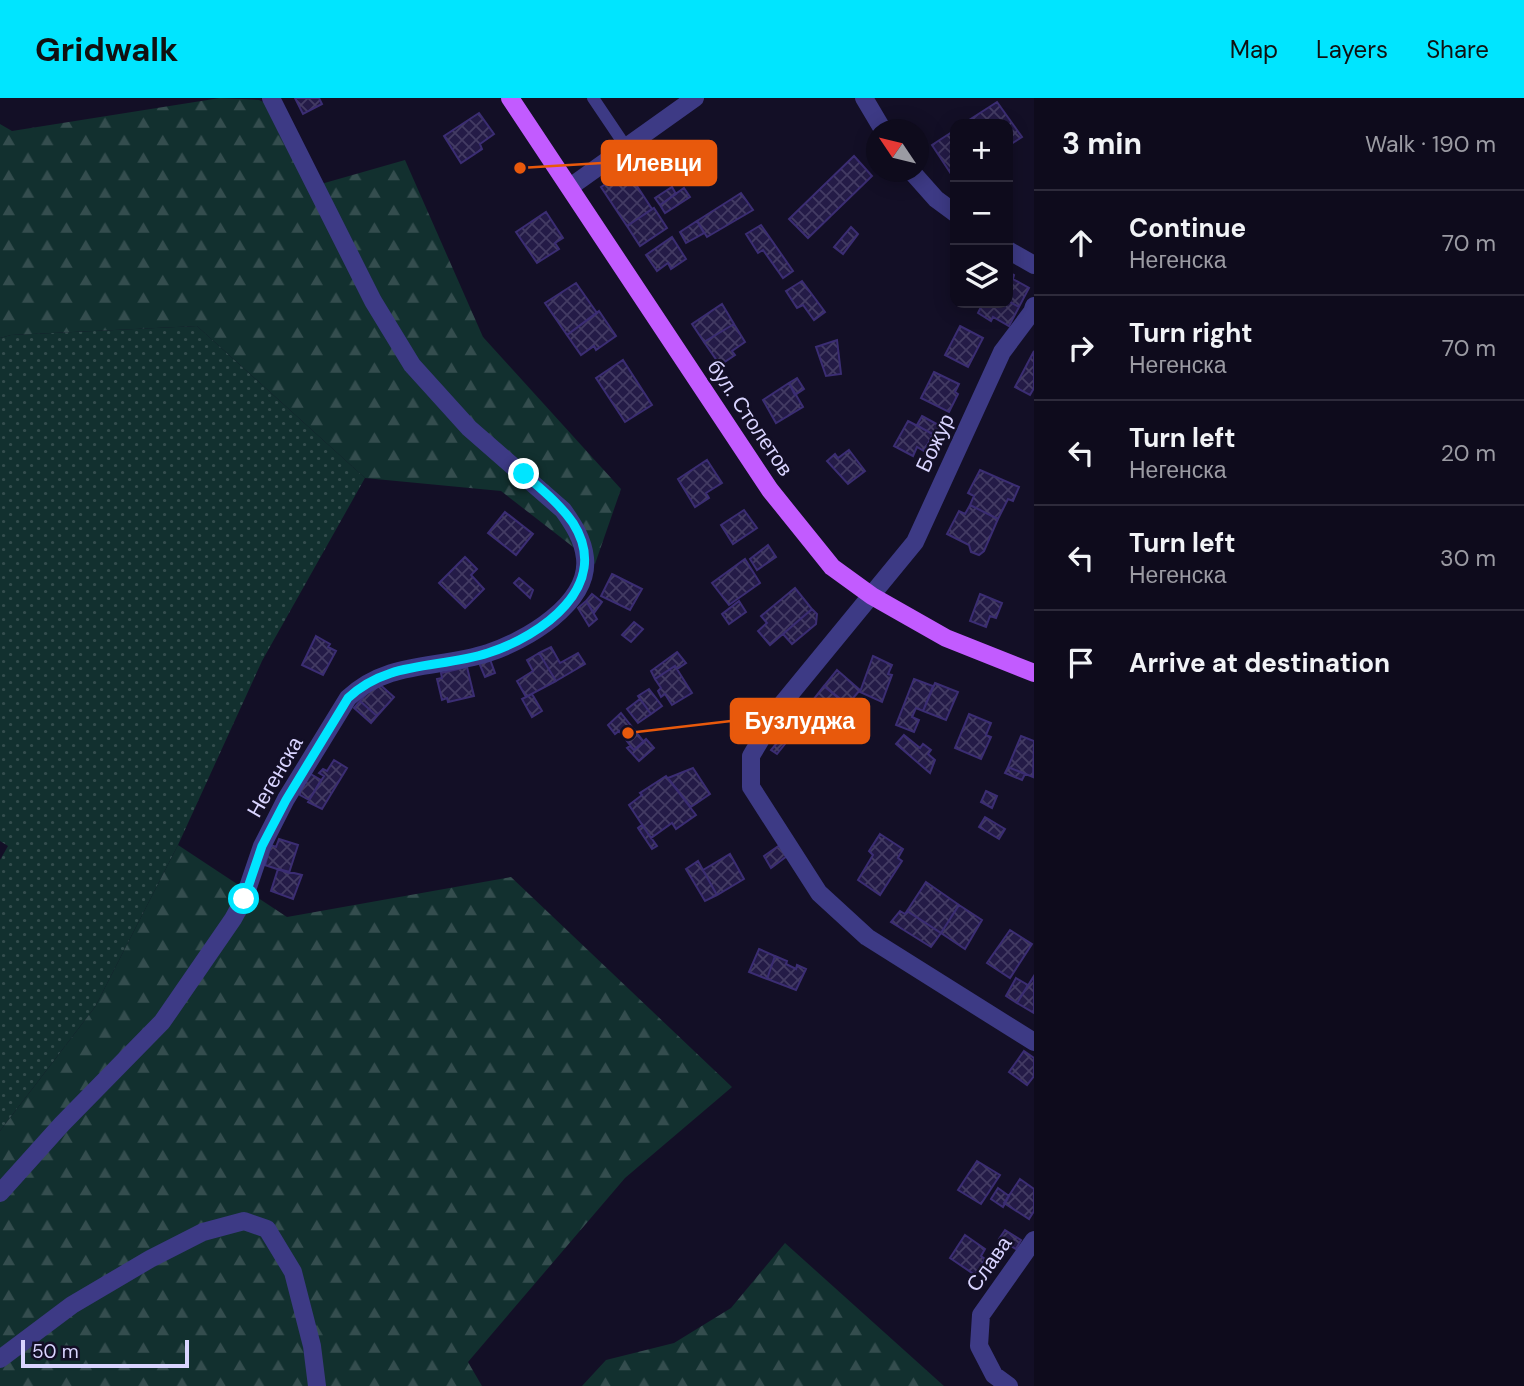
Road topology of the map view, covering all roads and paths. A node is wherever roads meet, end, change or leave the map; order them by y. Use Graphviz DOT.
graph roads {
  1 [pos="271,98"];
  2 [pos="510,98"];
  3 [pos="593,98"];
  4 [pos="695,98"];
  5 [pos="864,98"];
  6 [pos="876,119"];
  7 [pos="626,147"];
  8 [pos="921,182"];
  9 [pos="570,187"];
  10 [pos="950,210"];
  11 [pos="1013,253"];
  12 [pos="1034,265"];
  13 [pos="1034,306"];
  14 [pos="872,596"];
  15 [pos="1034,673"];
  16 [pos="1034,1042"];
  17 [pos="0,1193"];
  18 [pos="1034,1240"];
  19 [pos="0,1359"];
  20 [pos="317,1386"];
  21 [pos="1009,1386"];
  1 -- 17 [label="street, Негенска"];
  2 -- 9 [label="main road, бул. Столетов"];
  3 -- 7 [label="lane"];
  4 -- 7 [label="street"];
  5 -- 6 [label="street"];
  7 -- 9 [label="street"];
  8 -- 10 [label="street"];
  9 -- 14 [label="main road, бул. Столетов"];
  11 -- 12 [label="street"];
  13 -- 14 [label="street, Божур"];
  14 -- 15 [label="main road, бул. Столетов"];
  14 -- 16 [label="street, Божур"];
  18 -- 21 [label="street, Слава"];
  19 -- 20 [label="street"];
}
